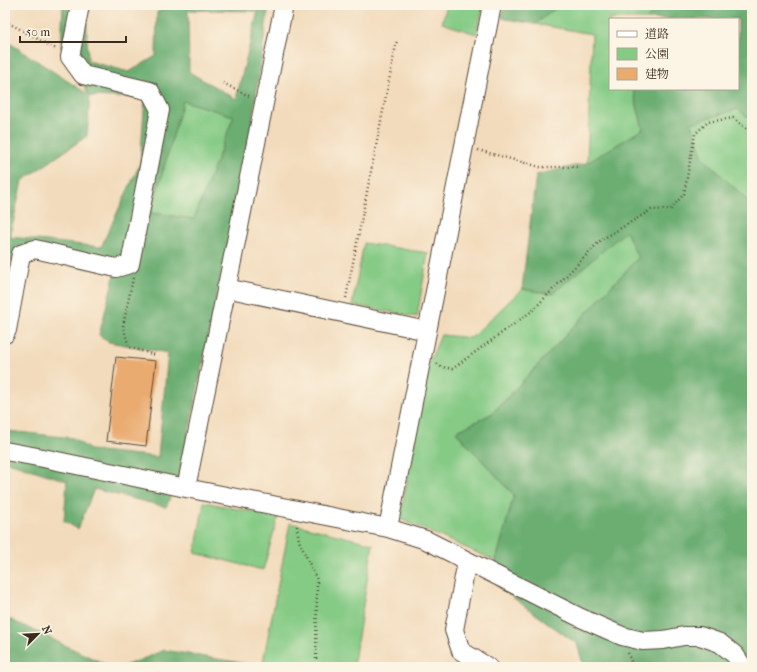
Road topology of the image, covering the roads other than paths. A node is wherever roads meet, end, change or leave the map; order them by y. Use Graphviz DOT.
graph roads {
  1 [pos="80,5"];
  2 [pos="284,5"];
  3 [pos="492,5"];
  4 [pos="226,288"];
  5 [pos="427,331"];
  6 [pos="5,334"];
  7 [pos="5,451"];
  8 [pos="186,488"];
  9 [pos="388,528"];
  10 [pos="467,561"];
  11 [pos="488,667"];
  12 [pos="743,667"];
  1 -- 6 [label="street"];
  2 -- 4 [label="street"];
  3 -- 5 [label="street"];
  4 -- 5 [label="street"];
  4 -- 8 [label="street"];
  5 -- 9 [label="street"];
  7 -- 8 [label="street"];
  8 -- 9 [label="street"];
  9 -- 10 [label="street"];
  10 -- 11 [label="street"];
  10 -- 12 [label="street"];
}
